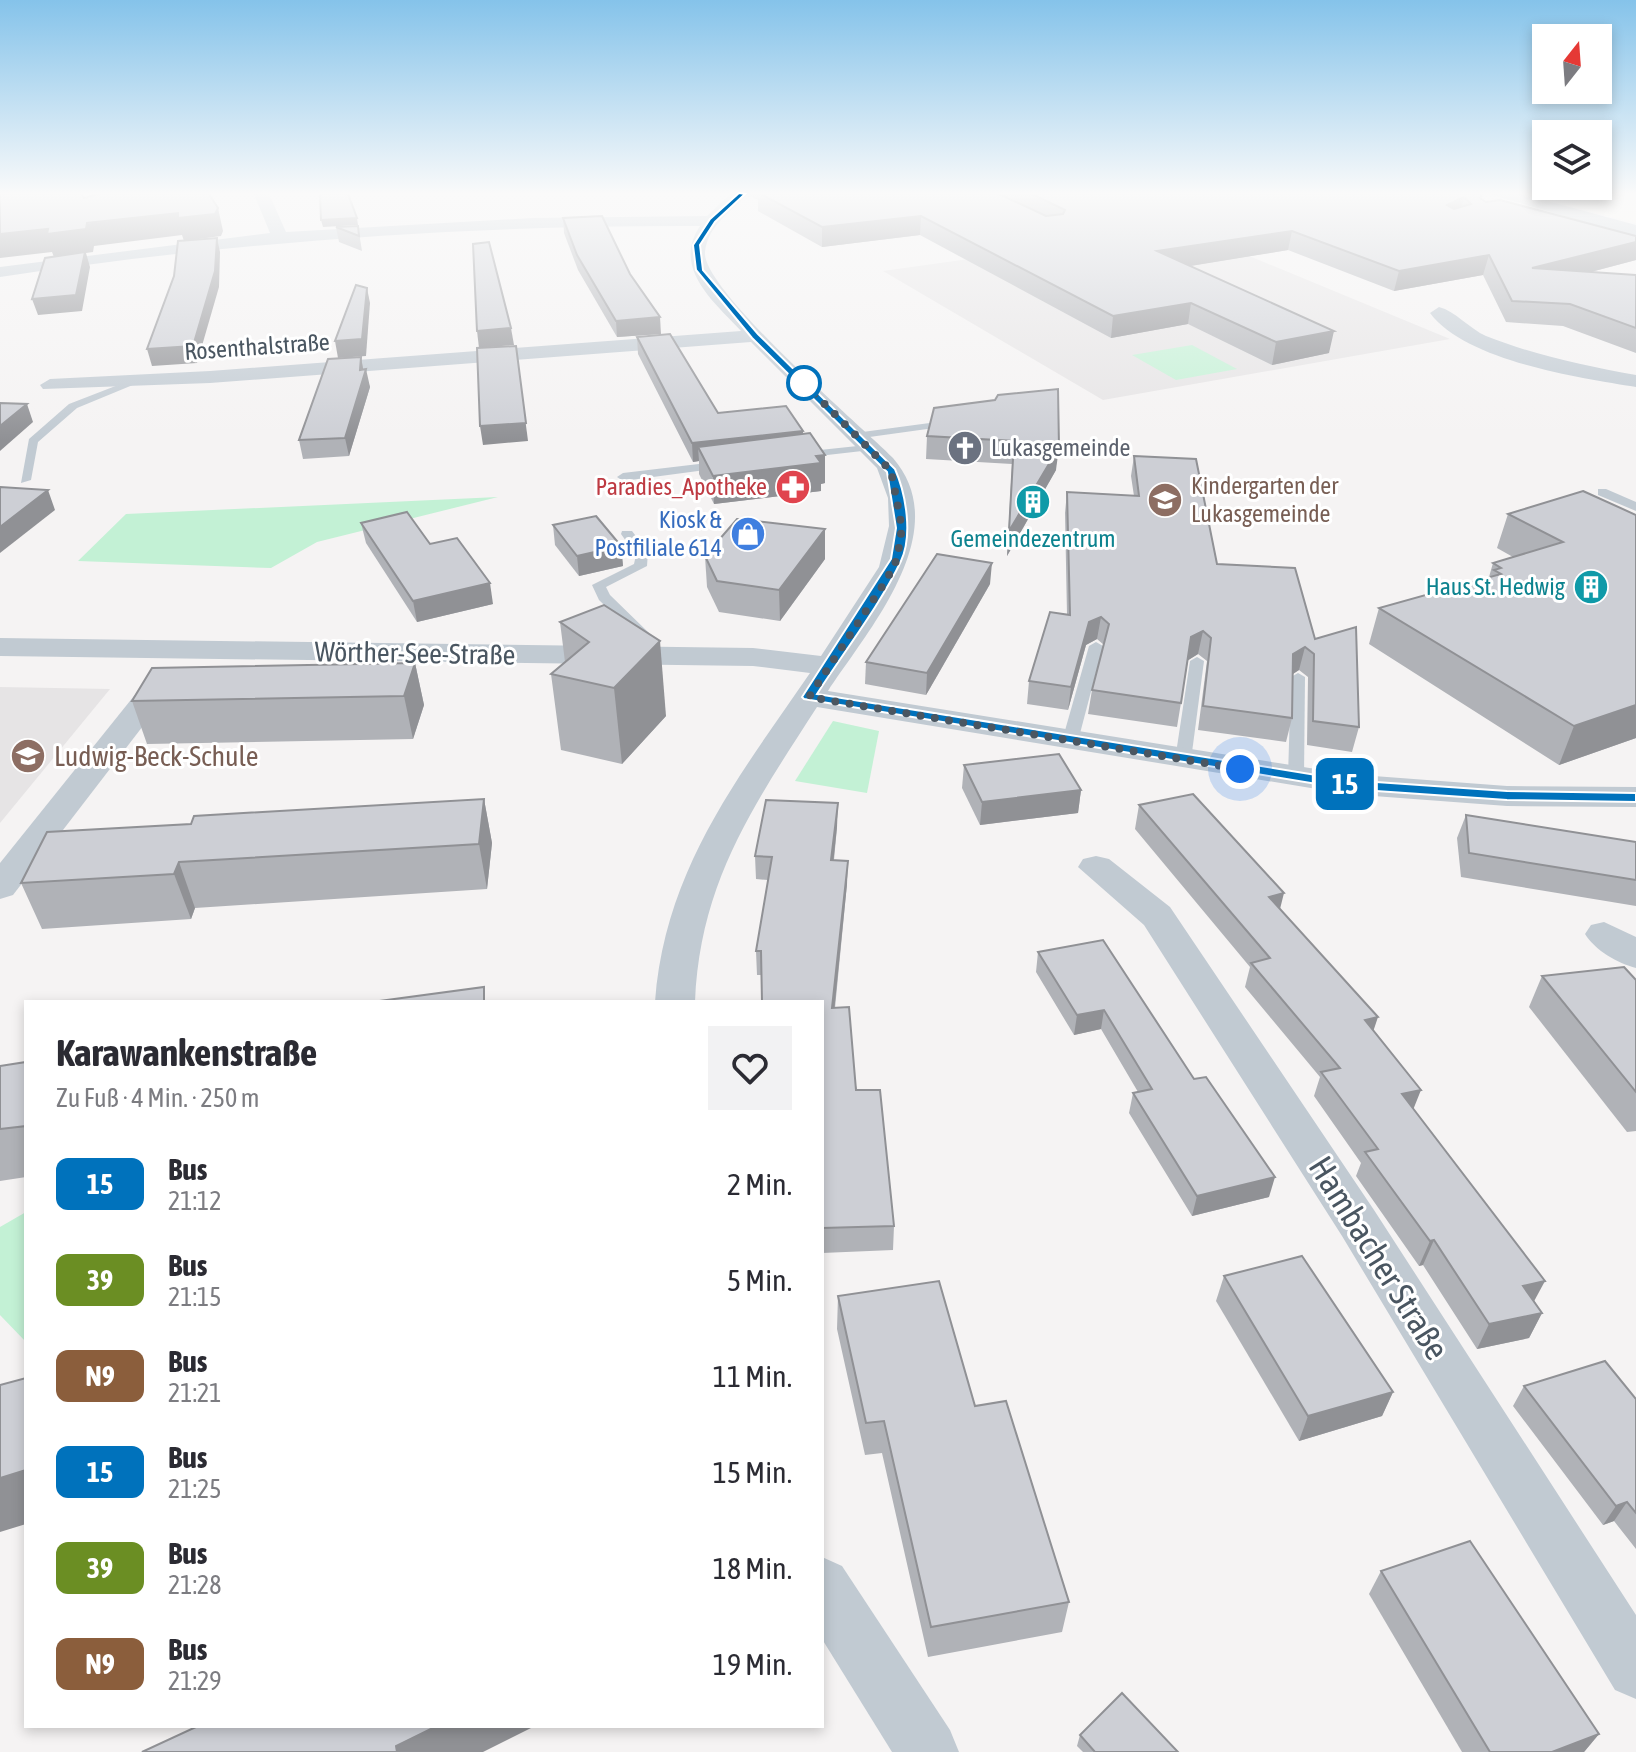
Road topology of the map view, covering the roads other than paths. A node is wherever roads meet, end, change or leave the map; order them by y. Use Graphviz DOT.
graph roads {
  1 [pos="704,276"];
  2 [pos="1439,313"];
  3 [pos="755,336"];
  4 [pos="1636,381"];
  5 [pos="135,382"];
  6 [pos="50,385"];
  7 [pos="960,422"];
  8 [pos="861,442"];
  9 [pos="791,457"];
  10 [pos="745,462"];
  11 [pos="623,477"];
  12 [pos="25,480"];
  13 [pos="1602,492"];
  14 [pos="1636,507"];
  15 [pos="627,534"];
  16 [pos="1096,646"];
  17 [pos="0,647"];
  18 [pos="186,650"];
  19 [pos="663,655"];
  20 [pos="1197,661"];
  21 [pos="829,666"];
  22 [pos="1298,677"];
  23 [pos="809,697"];
  24 [pos="1070,741"];
  25 [pos="1183,760"];
  26 [pos="1296,777"];
  27 [pos="1636,797"];
  28 [pos="1096,867"];
  29 [pos="0,887"];
  30 [pos="1604,934"];
  31 [pos="1636,955"];
  32 [pos="675,1000"];
  33 [pos="824,1589"];
  34 [pos="1636,1669"];
  35 [pos="928,1752"];
  1 -- 3 [label="street"];
  2 -- 4 [label="street"];
  3 -- 5 [label="street, Rosenthalstraße"];
  3 -- 8 [label="street"];
  5 -- 6 [label="street, Rosenthalstraße"];
  5 -- 12 [label="lane"];
  7 -- 8 [label="lane"];
  8 -- 9 [label="lane"];
  8 -- 21 [label="street"];
  10 -- 11 [label="lane"];
  13 -- 14 [label="lane"];
  15 -- 19 [label="lane"];
  16 -- 24 [label="lane"];
  17 -- 18 [label="street, Wörther-See-Straße"];
  18 -- 19 [label="street, Wörther-See-Straße"];
  18 -- 29 [label="street"];
  19 -- 21 [label="street, Wörther-See-Straße"];
  20 -- 25 [label="lane"];
  21 -- 23 [label="street"];
  22 -- 26 [label="lane"];
  23 -- 24 [label="street"];
  23 -- 32 [label="street"];
  24 -- 25 [label="street"];
  25 -- 26 [label="street"];
  26 -- 27 [label="street"];
  28 -- 34 [label="street, Hambacher Straße"];
  30 -- 31 [label="street"];
  33 -- 35 [label="street"];
}
